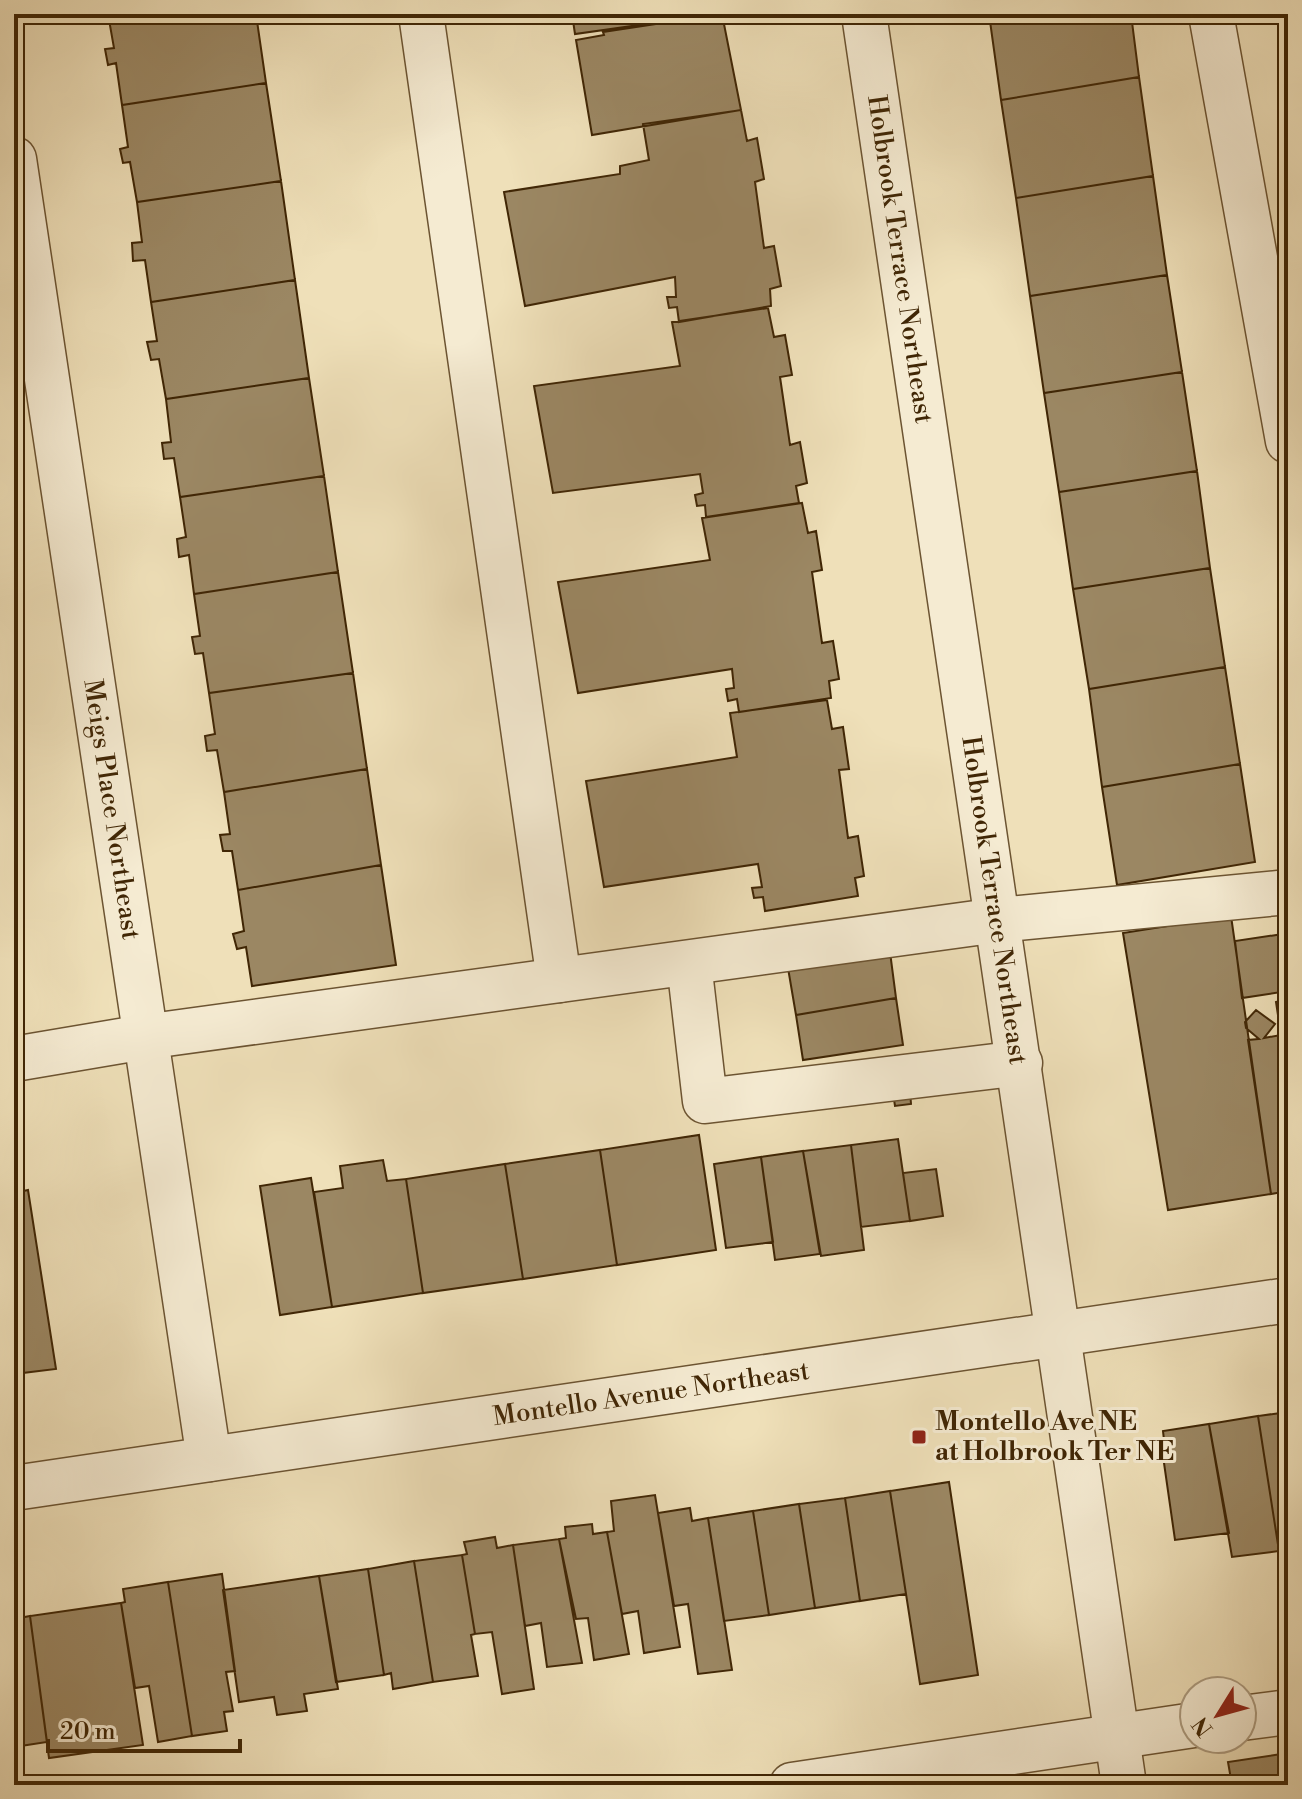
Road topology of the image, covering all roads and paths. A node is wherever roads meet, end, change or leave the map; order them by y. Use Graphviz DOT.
graph roads {
  1 [pos="421,14"];
  2 [pos="864,14"];
  3 [pos="1211,14"];
  4 [pos="14,159"];
  5 [pos="1288,441"];
  6 [pos="1288,892"];
  7 [pos="998,920"];
  8 [pos="689,963"];
  9 [pos="559,980"];
  10 [pos="144,1037"];
  11 [pos="14,1059"];
  12 [pos="1020,1063"];
  13 [pos="1288,1300"];
  14 [pos="1060,1333"];
  15 [pos="209,1459"];
  16 [pos="14,1488"];
  17 [pos="1288,1712"];
  18 [pos="1258,1716"];
  19 [pos="1178,1727"];
  20 [pos="1117,1736"];
  21 [pos="792,1785"];
  22 [pos="1124,1785"];
  1 -- 9 [label="street"];
  2 -- 7 [label="street, Holbrook Terrace Northeast"];
  3 -- 5 [label="street"];
  4 -- 10 [label="street, Meigs Place Northeast"];
  6 -- 7 [label="street"];
  7 -- 8 [label="street"];
  7 -- 12 [label="street, Holbrook Terrace Northeast"];
  8 -- 9 [label="street"];
  8 -- 12 [label="street"];
  9 -- 10 [label="street"];
  10 -- 11 [label="street"];
  10 -- 15 [label="street, Meigs Place Northeast"];
  12 -- 14 [label="street, Holbrook Terrace Northeast"];
  13 -- 14 [label="street, Montello Avenue Northeast"];
  14 -- 15 [label="street, Montello Avenue Northeast"];
  14 -- 20 [label="street, Holbrook Terrace Northeast"];
  15 -- 16 [label="street, Montello Avenue Northeast"];
  17 -- 18 [label="street"];
  19 -- 20 [label="street"];
  20 -- 21 [label="street"];
  20 -- 22 [label="street, Holbrook Terrace Northeast"];
}
